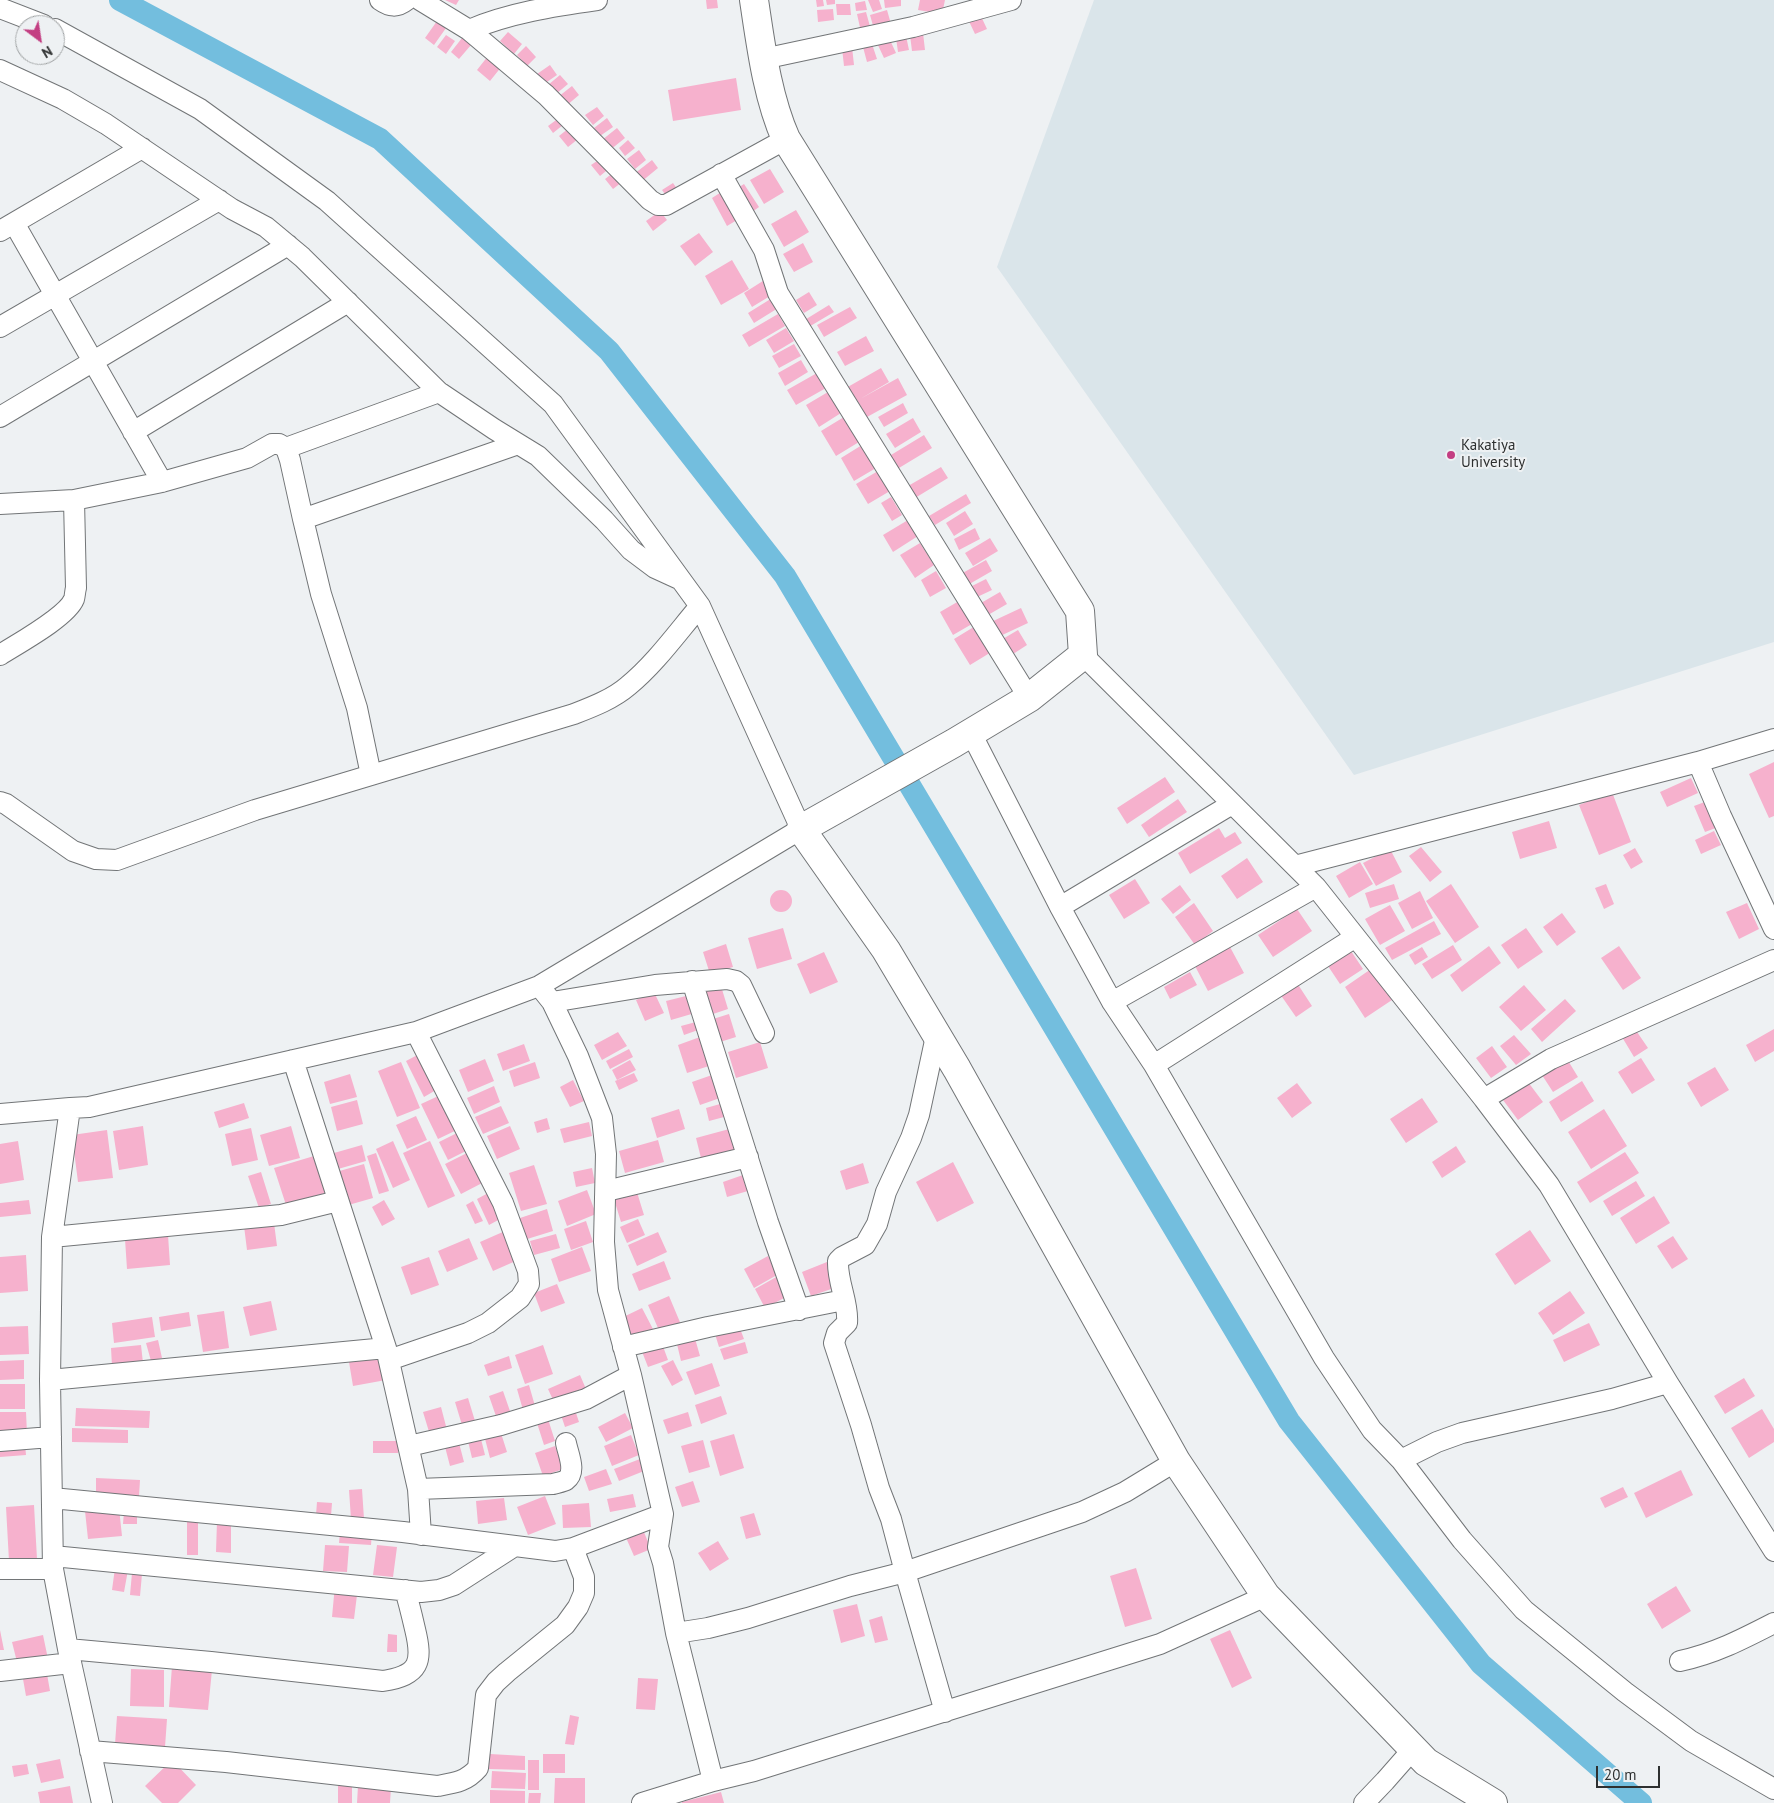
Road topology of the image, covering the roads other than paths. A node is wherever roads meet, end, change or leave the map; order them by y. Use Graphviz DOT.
graph roads {
  1 [pos="380,0"];
  2 [pos="407,0"];
  3 [pos="420,0"];
  4 [pos="591,0"];
  5 [pos="754,0"];
  6 [pos="1011,0"];
  7 [pos="0,8"];
  8 [pos="18,15"];
  9 [pos="469,30"];
  10 [pos="65,34"];
  11 [pos="763,59"];
  12 [pos="0,70"];
  13 [pos="786,139"];
  14 [pos="142,148"];
  15 [pos="721,174"];
  16 [pos="219,200"];
  17 [pos="7,227"];
  18 [pos="288,245"];
  19 [pos="56,296"];
  20 [pos="348,302"];
  21 [pos="0,327"];
  22 [pos="93,362"];
  23 [pos="439,392"];
  24 [pos="0,417"];
  25 [pos="133,432"];
  26 [pos="518,444"];
  27 [pos="286,448"];
  28 [pos="162,482"];
  29 [pos="74,500"];
  30 [pos="0,504"];
  31 [pos="303,519"];
  32 [pos="681,580"];
  33 [pos="700,606"];
  34 [pos="0,654"];
  35 [pos="1083,655"];
  36 [pos="1029,698"];
  37 [pos="962,738"];
  38 [pos="1774,739"];
  39 [pos="1698,762"];
  40 [pos="371,775"];
  41 [pos="0,802"];
  42 [pos="1232,804"];
  43 [pos="801,829"];
  44 [pos="1295,866"];
  45 [pos="1316,887"];
  46 [pos="1060,907"];
  47 [pos="1774,929"];
  48 [pos="1354,938"];
  49 [pos="1774,960"];
  50 [pos="692,981"];
  51 [pos="539,986"];
  52 [pos="552,1002"];
  53 [pos="1112,1002"];
  54 [pos="416,1032"];
  55 [pos="764,1033"];
  56 [pos="936,1036"];
  57 [pos="293,1060"];
  58 [pos="1154,1065"];
  59 [pos="1484,1099"];
  60 [pos="70,1108"];
  61 [pos="0,1114"];
  62 [pos="748,1157"];
  63 [pos="606,1191"];
  64 [pos="338,1201"];
  65 [pos="52,1237"];
  66 [pos="844,1300"];
  67 [pos="799,1310"];
  68 [pos="623,1347"];
  69 [pos="387,1354"];
  70 [pos="631,1375"];
  71 [pos="50,1380"];
  72 [pos="1668,1382"];
  73 [pos="51,1437"];
  74 [pos="0,1441"];
  75 [pos="566,1443"];
  76 [pos="409,1446"];
  77 [pos="1401,1460"];
  78 [pos="1176,1461"];
  79 [pos="418,1488"];
  80 [pos="52,1498"];
  81 [pos="663,1514"];
  82 [pos="421,1535"];
  83 [pos="513,1547"];
  84 [pos="573,1548"];
  85 [pos="1774,1551"];
  86 [pos="53,1562"];
  87 [pos="0,1569"];
  88 [pos="905,1572"];
  89 [pos="405,1590"];
  90 [pos="1266,1596"];
  91 [pos="1774,1623"];
  92 [pos="676,1632"];
  93 [pos="70,1656"];
  94 [pos="1680,1661"];
  95 [pos="0,1671"];
  96 [pos="945,1712"];
  97 [pos="1414,1748"];
  98 [pos="90,1752"];
  99 [pos="713,1781"];
  100 [pos="1774,1789"];
  101 [pos="102,1803"];
  102 [pos="645,1803"];
  103 [pos="1364,1803"];
  104 [pos="1493,1803"];
  1 -- 2 [label="street"];
  3 -- 9 [label="street"];
  4 -- 9 [label="street"];
  5 -- 11 [label="street"];
  6 -- 11 [label="street"];
  7 -- 8 [label="street"];
  9 -- 15 [label="street"];
  10 -- 32 [label="street"];
  11 -- 13 [label="street"];
  12 -- 14 [label="street"];
  13 -- 15 [label="street"];
  13 -- 35 [label="street"];
  14 -- 16 [label="street"];
  14 -- 17 [label="street"];
  15 -- 36 [label="street"];
  16 -- 18 [label="street"];
  16 -- 19 [label="street"];
  17 -- 19 [label="street"];
  18 -- 20 [label="street"];
  18 -- 22 [label="street"];
  19 -- 21 [label="street"];
  19 -- 22 [label="street"];
  20 -- 23 [label="street"];
  20 -- 25 [label="street"];
  22 -- 24 [label="street"];
  22 -- 25 [label="street"];
  23 -- 26 [label="street"];
  23 -- 27 [label="street"];
  25 -- 28 [label="street"];
  26 -- 31 [label="street"];
  26 -- 32 [label="street"];
  27 -- 28 [label="street"];
  27 -- 31 [label="street"];
  28 -- 29 [label="street"];
  29 -- 30 [label="street"];
  29 -- 34 [label="street"];
  31 -- 40 [label="street"];
  32 -- 33 [label="street"];
  33 -- 40 [label="street"];
  33 -- 43 [label="street"];
  35 -- 36 [label="street"];
  35 -- 42 [label="street"];
  36 -- 37 [label="street"];
  37 -- 43 [label="street"];
  37 -- 46 [label="street"];
  38 -- 39 [label="street"];
  39 -- 44 [label="street"];
  39 -- 47 [label="street"];
  40 -- 41 [label="street"];
  42 -- 44 [label="street"];
  42 -- 46 [label="street"];
  43 -- 51 [label="street"];
  43 -- 56 [label="street"];
  44 -- 45 [label="street"];
  45 -- 48 [label="street"];
  45 -- 53 [label="street"];
  46 -- 53 [label="street"];
  48 -- 58 [label="street"];
  48 -- 59 [label="street"];
  49 -- 59 [label="street"];
  50 -- 52 [label="street"];
  50 -- 55 [label="street"];
  50 -- 62 [label="street"];
  51 -- 52 [label="street"];
  51 -- 54 [label="street"];
  52 -- 63 [label="street"];
  53 -- 58 [label="street"];
  54 -- 57 [label="street"];
  54 -- 69 [label="street"];
  56 -- 66 [label="street"];
  56 -- 78 [label="street"];
  57 -- 60 [label="street"];
  57 -- 64 [label="street"];
  58 -- 77 [label="street"];
  59 -- 72 [label="street"];
  60 -- 61 [label="street"];
  60 -- 65 [label="street"];
  62 -- 63 [label="street"];
  62 -- 67 [label="street"];
  63 -- 68 [label="street"];
  64 -- 65 [label="street"];
  64 -- 69 [label="street"];
  65 -- 71 [label="street"];
  66 -- 67 [label="street"];
  66 -- 88 [label="street"];
  67 -- 68 [label="street"];
  68 -- 70 [label="street"];
  69 -- 71 [label="street"];
  69 -- 76 [label="street"];
  70 -- 76 [label="street"];
  70 -- 81 [label="street"];
  71 -- 73 [label="street"];
  72 -- 77 [label="street"];
  72 -- 85 [label="street"];
  73 -- 74 [label="street"];
  73 -- 80 [label="street"];
  75 -- 79 [label="street"];
  76 -- 79 [label="street"];
  77 -- 100 [label="street"];
  78 -- 88 [label="street"];
  78 -- 90 [label="street"];
  79 -- 82 [label="street"];
  80 -- 82 [label="street"];
  80 -- 86 [label="street"];
  81 -- 84 [label="street"];
  81 -- 92 [label="street"];
  82 -- 83 [label="street"];
  83 -- 84 [label="street"];
  83 -- 89 [label="street"];
  84 -- 98 [label="street"];
  86 -- 87 [label="street"];
  86 -- 89 [label="street"];
  86 -- 93 [label="street"];
  88 -- 92 [label="street"];
  88 -- 96 [label="street"];
  89 -- 93 [label="street"];
  90 -- 96 [label="street"];
  90 -- 97 [label="street"];
  91 -- 94 [label="street"];
  92 -- 99 [label="street"];
  93 -- 95 [label="street"];
  93 -- 98 [label="street"];
  96 -- 99 [label="street"];
  97 -- 103 [label="street"];
  97 -- 104 [label="street"];
  98 -- 101 [label="street"];
  99 -- 102 [label="street"];
}
